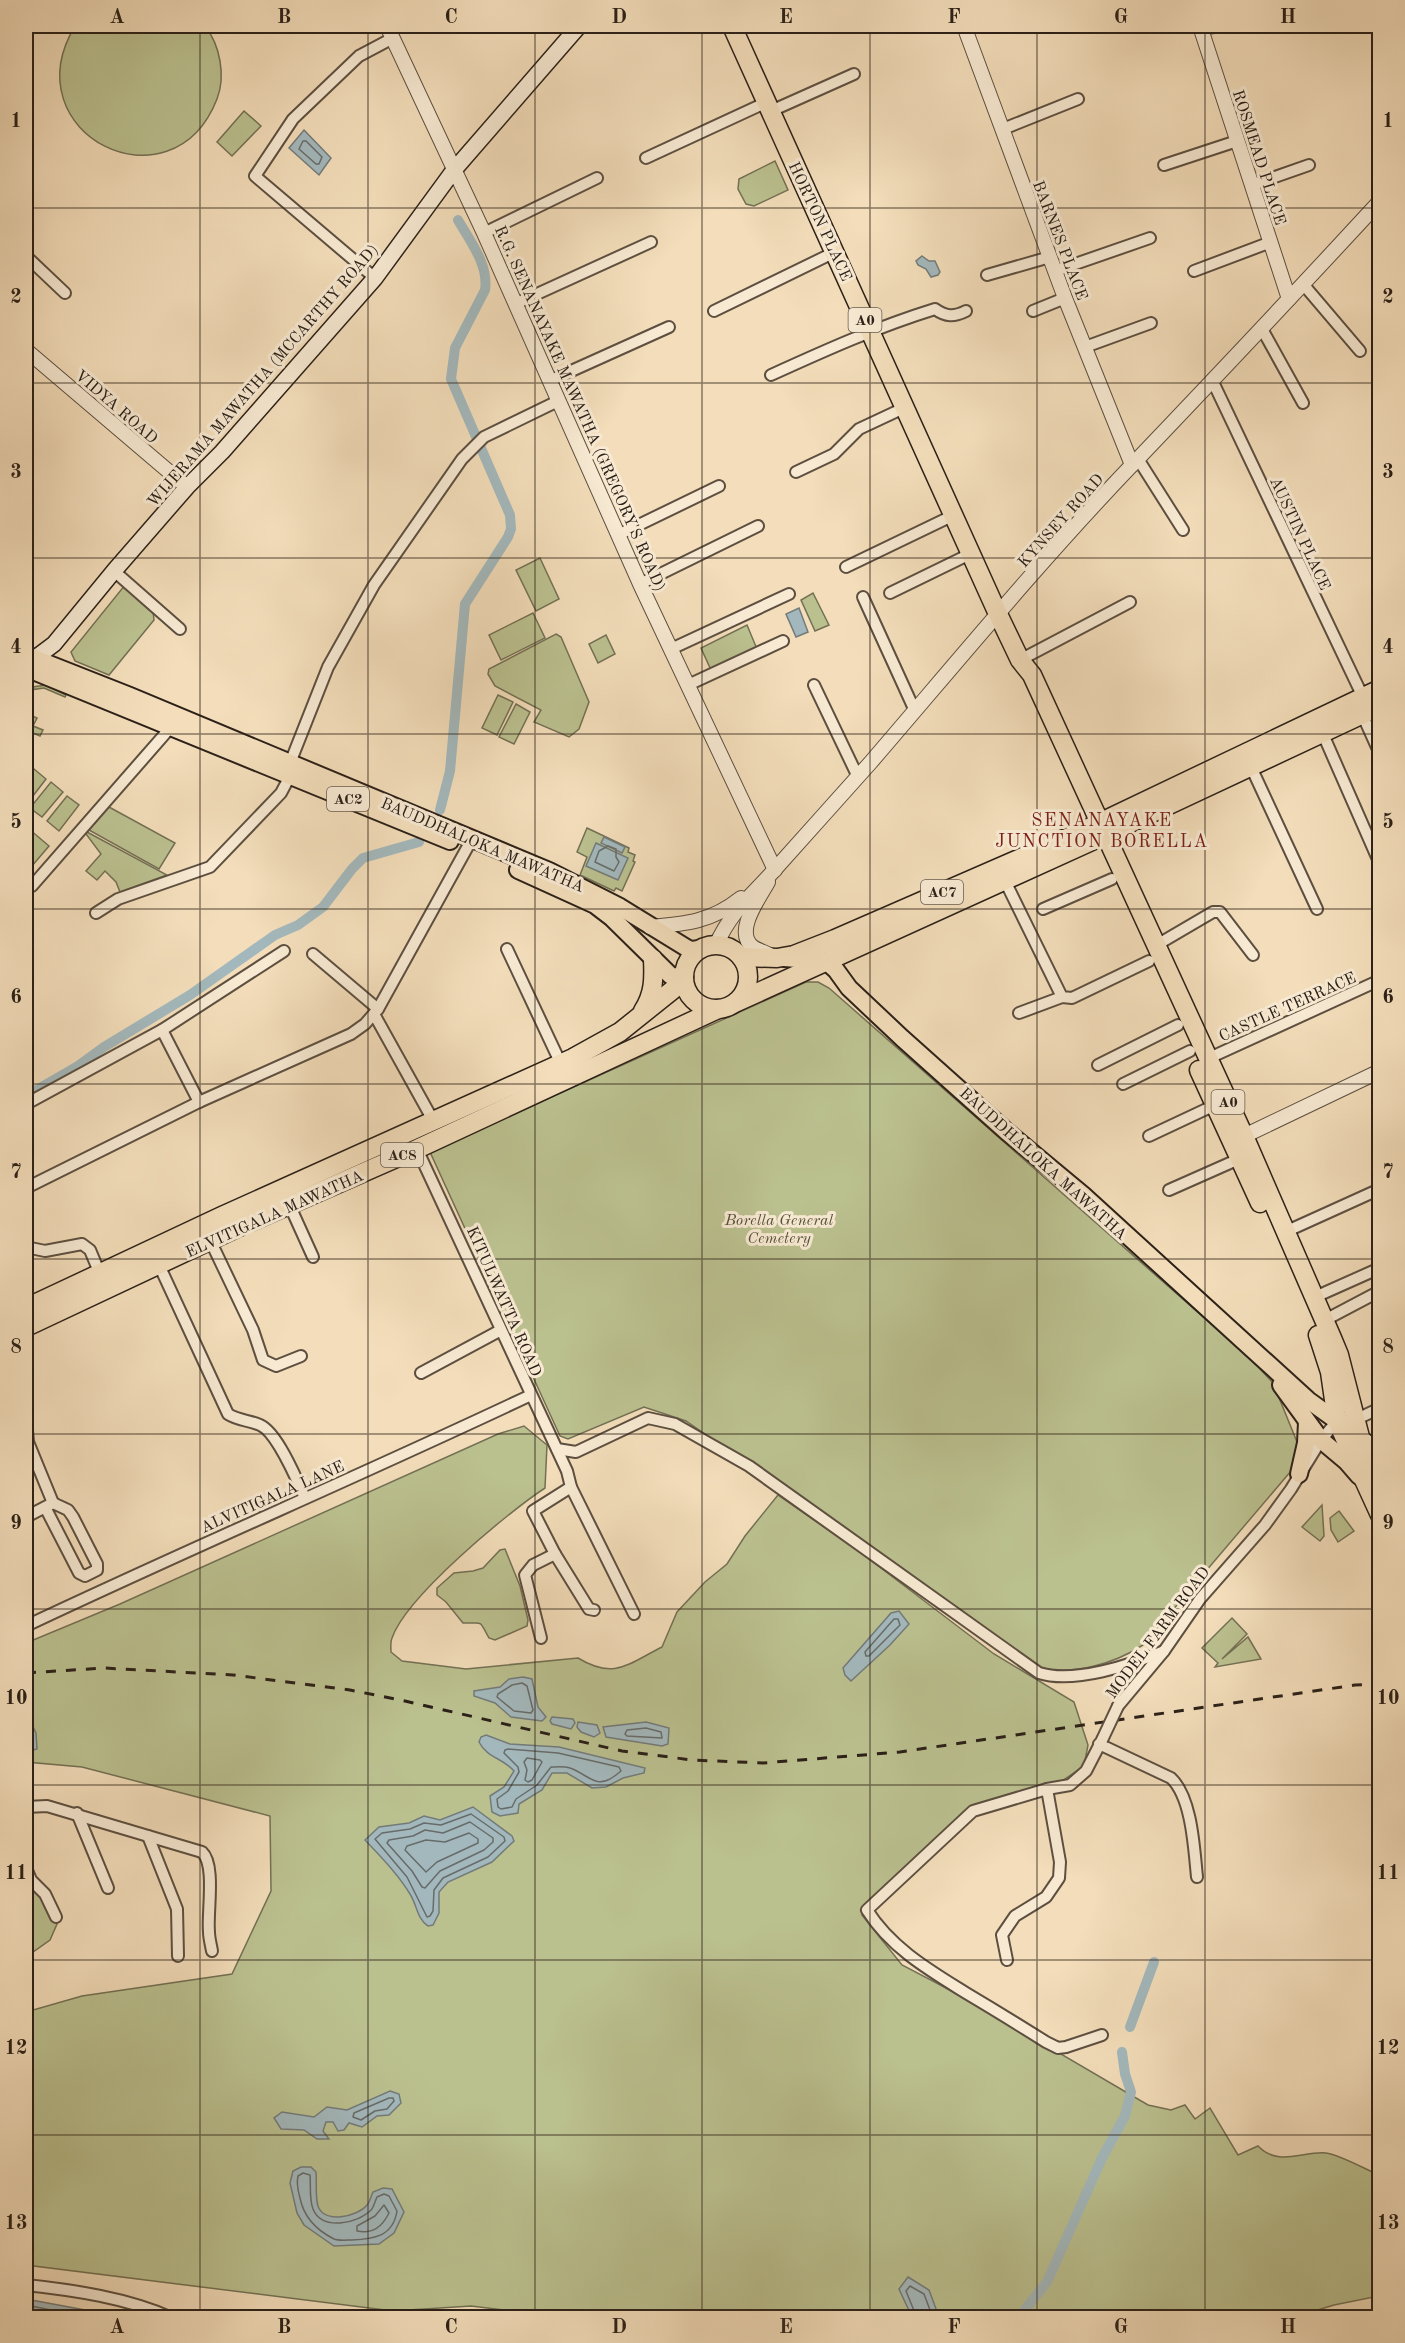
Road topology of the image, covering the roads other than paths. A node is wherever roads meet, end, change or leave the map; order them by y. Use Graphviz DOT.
graph roads {
  1 [pos="579,26"];
  2 [pos="964,26"];
  3 [pos="1220,26"];
  4 [pos="737,27"];
  5 [pos="1201,28"];
  6 [pos="390,32"];
  7 [pos="854,74"];
  8 [pos="1078,99"];
  9 [pos="769,107"];
  10 [pos="1003,129"];
  11 [pos="1238,141"];
  12 [pos="645,158"];
  13 [pos="1164,165"];
  14 [pos="1309,165"];
  15 [pos="454,170"];
  16 [pos="597,178"];
  17 [pos="1252,185"];
  18 [pos="1380,201"];
  19 [pos="484,233"];
  20 [pos="1150,238"];
  21 [pos="651,242"];
  22 [pos="1271,242"];
  23 [pos="835,252"];
  24 [pos="26,256"];
  25 [pos="1050,257"];
  26 [pos="1194,270"];
  27 [pos="1055,271"];
  28 [pos="987,275"];
  29 [pos="375,278"];
  30 [pos="1303,284"];
  31 [pos="65,293"];
  32 [pos="1065,298"];
  33 [pos="1289,299"];
  34 [pos="515,304"];
  35 [pos="714,311"];
  36 [pos="966,311"];
  37 [pos="1033,311"];
  38 [pos="1151,323"];
  39 [pos="669,327"];
  40 [pos="1262,329"];
  41 [pos="870,330"];
  42 [pos="1085,347"];
  43 [pos="26,350"];
  44 [pos="1360,351"];
  45 [pos="771,375"];
  46 [pos="549,381"];
  47 [pos="1213,382"];
  48 [pos="558,401"];
  49 [pos="1303,403"];
  50 [pos="906,407"];
  51 [pos="1135,462"];
  52 [pos="796,471"];
  53 [pos="719,486"];
  54 [pos="187,488"];
  55 [pos="954,514"];
  56 [pos="758,526"];
  57 [pos="1183,530"];
  58 [pos="618,535"];
  59 [pos="970,554"];
  60 [pos="846,567"];
  61 [pos="114,571"];
  62 [pos="640,584"];
  63 [pos="890,593"];
  64 [pos="789,594"];
  65 [pos="863,597"];
  66 [pos="1130,602"];
  67 [pos="998,614"];
  68 [pos="180,628"];
  69 [pos="783,641"];
  70 [pos="671,649"];
  71 [pos="1020,660"];
  72 [pos="28,662"];
  73 [pos="688,685"];
  74 [pos="814,685"];
  75 [pos="1380,689"];
  76 [pos="1363,706"];
  77 [pos="1380,706"];
  78 [pos="915,711"];
  79 [pos="171,727"];
  80 [pos="1322,732"];
  81 [pos="1380,754"];
  82 [pos="1251,767"];
  83 [pos="290,770"];
  84 [pos="858,777"];
  85 [pos="1097,831"];
  86 [pos="467,848"];
  87 [pos="1378,858"];
  88 [pos="775,870"];
  89 [pos="1112,879"];
  90 [pos="1005,880"];
  91 [pos="32,886"];
  92 [pos="1043,909"];
  93 [pos="1317,909"];
  94 [pos="96,913"];
  95 [pos="745,924"];
  96 [pos="650,927"];
  97 [pos="708,947"];
  98 [pos="507,950"];
  99 [pos="284,951"];
  100 [pos="1152,953"];
  101 [pos="313,954"];
  102 [pos="1253,955"];
  103 [pos="741,957"];
  104 [pos="777,958"];
  105 [pos="653,959"];
  106 [pos="826,961"];
  107 [pos="684,977"];
  108 [pos="1380,980"];
  109 [pos="1066,997"];
  110 [pos="737,1002"];
  111 [pos="718,1009"];
  112 [pos="376,1011"];
  113 [pos="642,1012"];
  114 [pos="1019,1013"];
  115 [pos="1178,1025"];
  116 [pos="162,1030"];
  117 [pos="1190,1051"];
  118 [pos="1207,1059"];
  119 [pos="561,1064"];
  120 [pos="1098,1065"];
  121 [pos="1380,1071"];
  122 [pos="1123,1084"];
  123 [pos="199,1102"];
  124 [pos="26,1104"];
  125 [pos="1215,1105"];
  126 [pos="434,1122"];
  127 [pos="1149,1136"];
  128 [pos="1244,1136"];
  129 [pos="417,1149"];
  130 [pos="1239,1159"];
  131 [pos="26,1188"];
  132 [pos="1380,1189"];
  133 [pos="1169,1190"];
  134 [pos="289,1204"];
  135 [pos="1285,1232"];
  136 [pos="210,1240"];
  137 [pos="26,1247"];
  138 [pos="313,1257"];
  139 [pos="159,1265"];
  140 [pos="1380,1268"];
  141 [pos="100,1274"];
  142 [pos="82,1291"];
  143 [pos="1380,1291"];
  144 [pos="1315,1298"];
  145 [pos="26,1308"];
  146 [pos="1325,1320"];
  147 [pos="26,1327"];
  148 [pos="501,1330"];
  149 [pos="301,1356"];
  150 [pos="1265,1362"];
  151 [pos="421,1373"];
  152 [pos="531,1395"];
  153 [pos="1380,1408"];
  154 [pos="26,1419"];
  155 [pos="1307,1422"];
  156 [pos="1351,1426"];
  157 [pos="1321,1440"];
  158 [pos="557,1449"];
  159 [pos="1380,1453"];
  160 [pos="1299,1474"];
  161 [pos="1376,1481"];
  162 [pos="571,1487"];
  163 [pos="304,1498"];
  164 [pos="49,1505"];
  165 [pos="1380,1515"];
  166 [pos="26,1517"];
  167 [pos="555,1554"];
  168 [pos="594,1610"];
  169 [pos="634,1614"];
  170 [pos="26,1626"];
  171 [pos="541,1638"];
  172 [pos="1164,1650"];
  173 [pos="1101,1742"];
  174 [pos="1047,1789"];
  175 [pos="26,1807"];
  176 [pos="77,1813"];
  177 [pos="148,1836"];
  178 [pos="26,1873"];
  179 [pos="1197,1877"];
  180 [pos="108,1888"];
  181 [pos="56,1917"];
  182 [pos="212,1951"];
  183 [pos="178,1956"];
  184 [pos="1007,1960"];
  185 [pos="1102,2035"];
  186 [pos="26,2285"];
  187 [pos="172,2318"];
  1 -- 15 [label="main road, WIJERAMA MAWATHA (MCCARTHY ROAD)"];
  2 -- 10 [label="street, BARNES PLACE"];
  3 -- 5 [label="street"];
  4 -- 9 [label="highway, HORTON PLACE / A0"];
  5 -- 11 [label="street, ROSMEAD PLACE"];
  6 -- 15 [label="street, R.G. SENANAYAKE MAWATHA (GREGORY'S ROAD)"];
  6 -- 29 [label="street"];
  7 -- 9 [label="street"];
  8 -- 10 [label="street"];
  9 -- 12 [label="street"];
  9 -- 23 [label="highway, HORTON PLACE / A0"];
  10 -- 25 [label="street, BARNES PLACE"];
  11 -- 13 [label="street"];
  11 -- 17 [label="street, ROSMEAD PLACE"];
  14 -- 17 [label="street"];
  15 -- 19 [label="street, R.G. SENANAYAKE MAWATHA (GREGORY'S ROAD)"];
  15 -- 29 [label="main road, WIJERAMA MAWATHA (MCCARTHY ROAD)"];
  16 -- 19 [label="street"];
  17 -- 22 [label="street, ROSMEAD PLACE"];
  18 -- 30 [label="street, KYNSEY ROAD"];
  19 -- 34 [label="street, R.G. SENANAYAKE MAWATHA (GREGORY'S ROAD)"];
  20 -- 27 [label="street"];
  21 -- 34 [label="street"];
  22 -- 26 [label="street"];
  22 -- 33 [label="street, ROSMEAD PLACE"];
  23 -- 35 [label="street"];
  23 -- 41 [label="highway, HORTON PLACE / A0"];
  24 -- 31 [label="street"];
  25 -- 27 [label="street, BARNES PLACE"];
  25 -- 28 [label="street"];
  27 -- 32 [label="street, BARNES PLACE"];
  29 -- 54 [label="main road, WIJERAMA MAWATHA (MCCARTHY ROAD)"];
  30 -- 33 [label="street, KYNSEY ROAD"];
  30 -- 44 [label="street"];
  32 -- 37 [label="street"];
  32 -- 42 [label="street, BARNES PLACE"];
  33 -- 40 [label="street, KYNSEY ROAD"];
  34 -- 46 [label="street, R.G. SENANAYAKE MAWATHA (GREGORY'S ROAD)"];
  36 -- 41 [label="street"];
  38 -- 42 [label="street"];
  39 -- 46 [label="street"];
  40 -- 47 [label="street, KYNSEY ROAD"];
  40 -- 49 [label="street"];
  41 -- 45 [label="street"];
  41 -- 50 [label="highway, HORTON PLACE / A0"];
  42 -- 51 [label="street, BARNES PLACE"];
  43 -- 54 [label="street, VIDYA ROAD"];
  46 -- 48 [label="street, R.G. SENANAYAKE MAWATHA (GREGORY'S ROAD)"];
  47 -- 51 [label="street, KYNSEY ROAD"];
  47 -- 76 [label="street, AUSTIN PLACE"];
  48 -- 58 [label="street, R.G. SENANAYAKE MAWATHA (GREGORY'S ROAD)"];
  48 -- 83 [label="street"];
  50 -- 52 [label="street"];
  50 -- 55 [label="highway, HORTON PLACE / A0"];
  51 -- 57 [label="street"];
  51 -- 67 [label="street, KYNSEY ROAD"];
  53 -- 58 [label="street"];
  54 -- 61 [label="main road, WIJERAMA MAWATHA (MCCARTHY ROAD)"];
  55 -- 59 [label="highway, HORTON PLACE / A0"];
  55 -- 60 [label="street"];
  56 -- 62 [label="street"];
  58 -- 62 [label="street, R.G. SENANAYAKE MAWATHA (GREGORY'S ROAD)"];
  59 -- 63 [label="street"];
  59 -- 67 [label="highway, HORTON PLACE / A0"];
  61 -- 68 [label="street"];
  61 -- 72 [label="main road, WIJERAMA MAWATHA (MCCARTHY ROAD)"];
  62 -- 70 [label="street, R.G. SENANAYAKE MAWATHA (GREGORY'S ROAD)"];
  64 -- 70 [label="street"];
  65 -- 78 [label="street"];
  66 -- 71 [label="street"];
  67 -- 71 [label="highway, A0"];
  67 -- 78 [label="street, KYNSEY ROAD"];
  69 -- 73 [label="street"];
  70 -- 73 [label="street, R.G. SENANAYAKE MAWATHA (GREGORY'S ROAD)"];
  71 -- 85 [label="highway, A0"];
  72 -- 79 [label="main road, BAUDDHALOKA MAWATHA / AC2"];
  72 -- 83 [label="main road, BAUDDHALOKA MAWATHA / AC2"];
  73 -- 88 [label="street, R.G. SENANAYAKE MAWATHA (GREGORY'S ROAD)"];
  74 -- 84 [label="street"];
  75 -- 76 [label="highway, AC7"];
  76 -- 77 [label="highway, AC7"];
  76 -- 80 [label="highway, AC7"];
  76 -- 81 [label="street, AUSTIN PLACE"];
  76 -- 85 [label="highway, AC7"];
  78 -- 84 [label="street, KYNSEY ROAD"];
  79 -- 83 [label="main road, BAUDDHALOKA MAWATHA / AC2"];
  79 -- 91 [label="street"];
  80 -- 82 [label="highway, AC7"];
  80 -- 87 [label="street"];
  82 -- 85 [label="highway, AC7"];
  82 -- 93 [label="street"];
  83 -- 86 [label="main road, BAUDDHALOKA MAWATHA / AC2"];
  83 -- 94 [label="street"];
  83 -- 96 [label="main road, BAUDDHALOKA MAWATHA / AC2"];
  84 -- 88 [label="street, KYNSEY ROAD"];
  85 -- 89 [label="highway, A0"];
  85 -- 90 [label="highway, AC7"];
  85 -- 100 [label="highway, A0"];
  85 -- 104 [label="highway, AC7"];
  86 -- 105 [label="main road, BAUDDHALOKA MAWATHA / AC2"];
  86 -- 112 [label="street"];
  88 -- 95 [label="street, KYNSEY ROAD"];
  88 -- 96 [label="street"];
  88 -- 97 [label="street, KYNSEY ROAD"];
  89 -- 92 [label="street"];
  89 -- 100 [label="highway, A0"];
  90 -- 106 [label="highway, AC7"];
  90 -- 109 [label="street"];
  95 -- 103 [label="street, KYNSEY ROAD"];
  95 -- 104 [label="street"];
  96 -- 97 [label="main road, BAUDDHALOKA MAWATHA / AC2"];
  97 -- 103 [label="highway"];
  97 -- 107 [label="highway"];
  98 -- 119 [label="street"];
  99 -- 116 [label="street"];
  100 -- 102 [label="street"];
  100 -- 109 [label="street"];
  100 -- 115 [label="highway, A0"];
  100 -- 118 [label="highway, A0"];
  101 -- 112 [label="street"];
  103 -- 104 [label="highway, AC7"];
  103 -- 110 [label="highway"];
  104 -- 106 [label="main road"];
  105 -- 107 [label="main road, BAUDDHALOKA MAWATHA / AC2"];
  105 -- 113 [label="highway"];
  106 -- 110 [label="highway, AC7"];
  106 -- 150 [label="main road, BAUDDHALOKA MAWATHA"];
  107 -- 111 [label="highway"];
  107 -- 113 [label="highway, ELVITIGALA MAWATHA / AC8"];
  108 -- 118 [label="street, CASTLE TERRACE"];
  109 -- 114 [label="street"];
  110 -- 111 [label="highway"];
  111 -- 129 [label="highway, ELVITIGALA MAWATHA / AC8"];
  112 -- 123 [label="street"];
  112 -- 126 [label="street"];
  113 -- 119 [label="highway, ELVITIGALA MAWATHA / AC8"];
  115 -- 117 [label="highway, A0"];
  115 -- 120 [label="street"];
  116 -- 123 [label="street"];
  116 -- 124 [label="street"];
  117 -- 122 [label="street"];
  117 -- 125 [label="highway, A0"];
  118 -- 128 [label="highway, A0"];
  119 -- 126 [label="highway, ELVITIGALA MAWATHA / AC8"];
  121 -- 128 [label="street"];
  123 -- 131 [label="street"];
  125 -- 127 [label="street"];
  125 -- 130 [label="highway, A0"];
  126 -- 141 [label="highway, ELVITIGALA MAWATHA / AC8"];
  128 -- 135 [label="highway, A0"];
  129 -- 134 [label="highway, ELVITIGALA MAWATHA / AC8"];
  129 -- 148 [label="street, KITULWATTA ROAD"];
  130 -- 133 [label="street"];
  130 -- 156 [label="highway, A0"];
  132 -- 135 [label="street"];
  134 -- 136 [label="highway, ELVITIGALA MAWATHA / AC8"];
  134 -- 138 [label="street"];
  135 -- 144 [label="highway, A0"];
  136 -- 139 [label="highway, ELVITIGALA MAWATHA / AC8"];
  136 -- 149 [label="street"];
  137 -- 141 [label="street"];
  139 -- 142 [label="highway, ELVITIGALA MAWATHA / AC8"];
  139 -- 163 [label="street"];
  140 -- 144 [label="street"];
  141 -- 142 [label="highway, ELVITIGALA MAWATHA / AC8"];
  142 -- 145 [label="highway, ELVITIGALA MAWATHA / AC8"];
  142 -- 147 [label="highway, ELVITIGALA MAWATHA / AC8"];
  143 -- 146 [label="street"];
  144 -- 146 [label="highway, A0"];
  146 -- 156 [label="highway, A0"];
  148 -- 151 [label="street"];
  148 -- 152 [label="street, KITULWATTA ROAD"];
  150 -- 155 [label="main road, BAUDDHALOKA MAWATHA"];
  150 -- 156 [label="main road, BAUDDHALOKA MAWATHA"];
  152 -- 158 [label="street, KITULWATTA ROAD"];
  152 -- 163 [label="street, ALVITIGALA LANE"];
  153 -- 156 [label="street"];
  154 -- 164 [label="street"];
  155 -- 157 [label="main road, BAUDDHALOKA MAWATHA"];
  155 -- 160 [label="main road"];
  156 -- 157 [label="street, MODEL FARM ROAD"];
  156 -- 159 [label="main road, BAUDDHALOKA MAWATHA"];
  156 -- 161 [label="highway, A0"];
  156 -- 161 [label="highway, A0"];
  157 -- 160 [label="street, MODEL FARM ROAD"];
  157 -- 161 [label="main road, BAUDDHALOKA MAWATHA"];
  158 -- 162 [label="street, KITULWATTA ROAD"];
  158 -- 172 [label="street"];
  160 -- 172 [label="street, MODEL FARM ROAD"];
  161 -- 165 [label="highway, A0"];
  162 -- 167 [label="street"];
  162 -- 169 [label="street, KITULWATTA ROAD"];
  163 -- 170 [label="street, ALVITIGALA LANE"];
  164 -- 164 [label="street"];
  164 -- 166 [label="street"];
  167 -- 168 [label="street"];
  167 -- 171 [label="street"];
  172 -- 173 [label="street, MODEL FARM ROAD, bridge"];
  173 -- 174 [label="street, MODEL FARM ROAD"];
  173 -- 179 [label="street"];
  174 -- 184 [label="street"];
  174 -- 185 [label="street, MODEL FARM ROAD"];
  175 -- 176 [label="street"];
  176 -- 177 [label="street"];
  176 -- 180 [label="street"];
  177 -- 182 [label="street"];
  177 -- 183 [label="street"];
  178 -- 181 [label="street"];
  186 -- 187 [label="street"];
}
